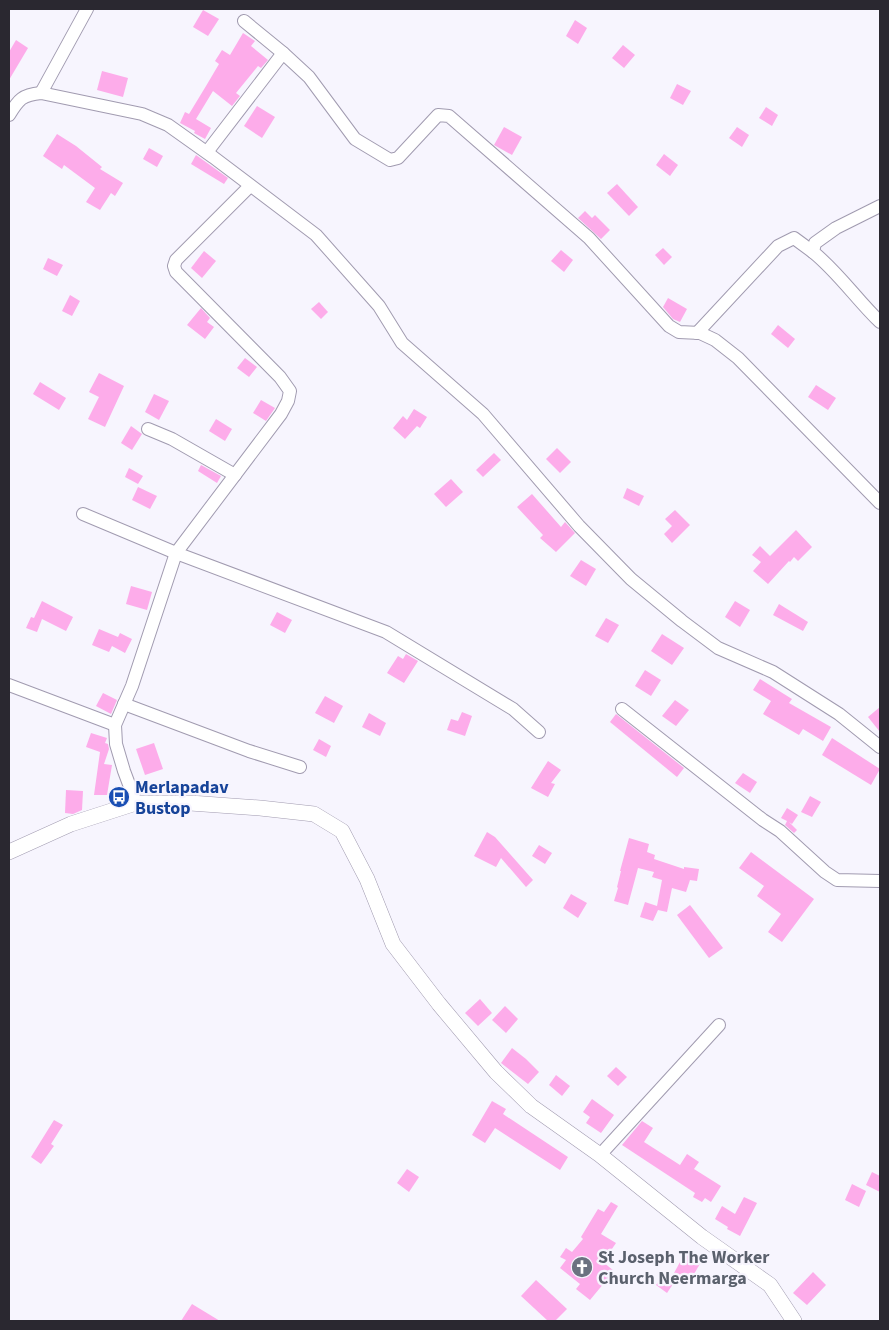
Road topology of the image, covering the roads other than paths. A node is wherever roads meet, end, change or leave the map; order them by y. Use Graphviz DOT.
graph roads {
  1 [pos="87,9"];
  2 [pos="244,21"];
  3 [pos="283,53"];
  4 [pos="40,93"];
  5 [pos="13,99"];
  6 [pos="9,115"];
  7 [pos="207,152"];
  8 [pos="250,186"];
  9 [pos="880,206"];
  10 [pos="813,252"];
  11 [pos="880,322"];
  12 [pos="697,333"];
  13 [pos="148,429"];
  14 [pos="235,475"];
  15 [pos="880,503"];
  16 [pos="83,514"];
  17 [pos="176,553"];
  18 [pos="9,685"];
  19 [pos="124,704"];
  20 [pos="622,709"];
  21 [pos="115,725"];
  22 [pos="539,732"];
  23 [pos="880,747"];
  24 [pos="300,767"];
  25 [pos="136,803"];
  26 [pos="9,852"];
  27 [pos="880,881"];
  28 [pos="720,1025"];
  29 [pos="600,1155"];
  30 [pos="794,1321"];
  1 -- 4 [label="street"];
  2 -- 3 [label="street"];
  3 -- 7 [label="street"];
  3 -- 12 [label="street"];
  4 -- 5 [label="street"];
  4 -- 7 [label="street"];
  5 -- 6 [label="street"];
  7 -- 8 [label="street"];
  8 -- 14 [label="street"];
  8 -- 23 [label="street"];
  9 -- 10 [label="street"];
  10 -- 11 [label="street"];
  10 -- 12 [label="street"];
  12 -- 15 [label="street"];
  13 -- 14 [label="street"];
  14 -- 17 [label="street"];
  16 -- 17 [label="street"];
  17 -- 19 [label="street"];
  17 -- 22 [label="street"];
  18 -- 21 [label="street"];
  19 -- 21 [label="street"];
  19 -- 24 [label="street"];
  20 -- 27 [label="street"];
  21 -- 25 [label="street"];
  25 -- 26 [label="main road"];
  25 -- 29 [label="main road"];
  28 -- 29 [label="street"];
  29 -- 30 [label="main road"];
}
